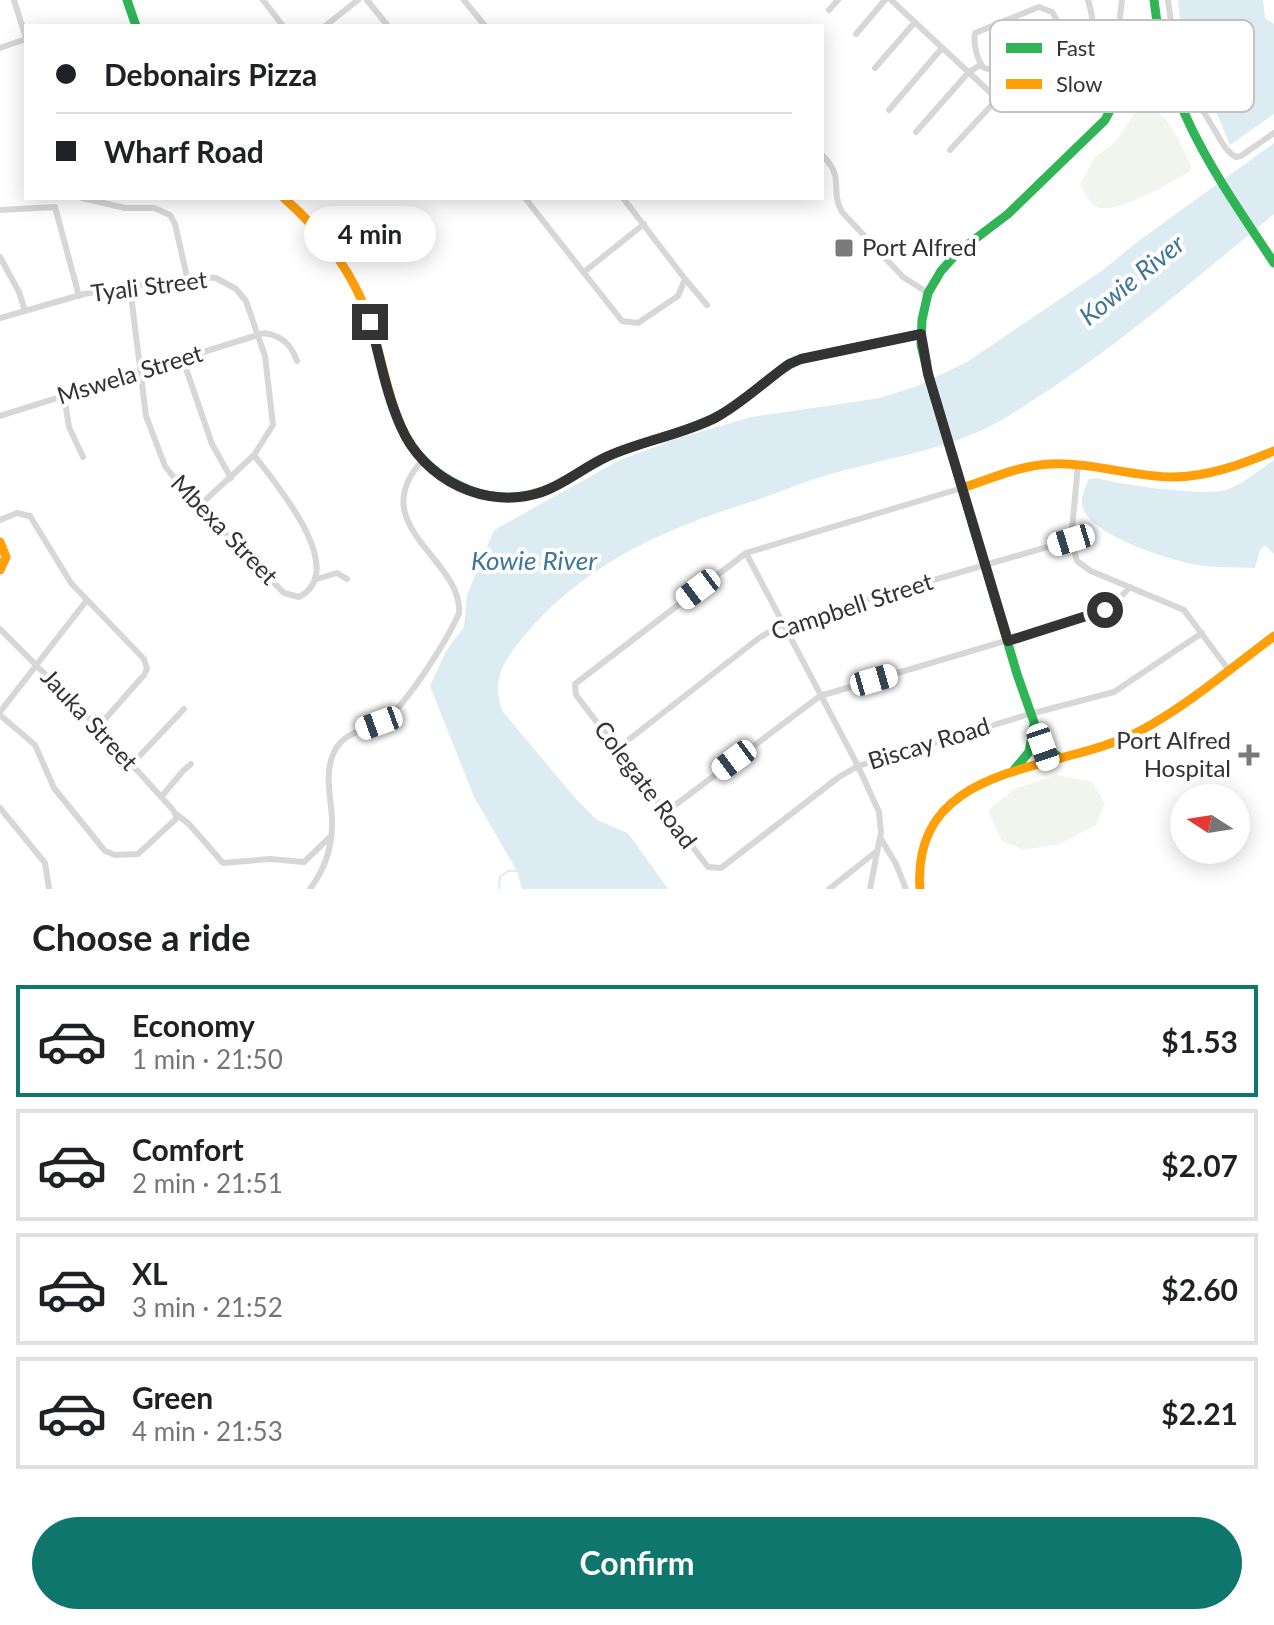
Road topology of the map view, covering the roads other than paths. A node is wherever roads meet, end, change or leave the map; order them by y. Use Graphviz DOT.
graph roads {
  1 [pos="14,0"];
  2 [pos="127,0"];
  3 [pos="263,0"];
  4 [pos="358,0"];
  5 [pos="367,0"];
  6 [pos="464,0"];
  7 [pos="838,0"];
  8 [pos="885,0"];
  9 [pos="891,0"];
  10 [pos="1088,0"];
  11 [pos="1122,0"];
  12 [pos="1154,0"];
  13 [pos="1168,0"];
  14 [pos="829,10"];
  15 [pos="1005,20"];
  16 [pos="1056,20"];
  17 [pos="1093,20"];
  18 [pos="1121,20"];
  19 [pos="1157,20"];
  20 [pos="1171,20"];
  21 [pos="915,22"];
  22 [pos="135,24"];
  23 [pos="281,24"];
  24 [pos="328,24"];
  25 [pos="386,24"];
  26 [pos="483,24"];
  27 [pos="990,26"];
  28 [pos="24,32"];
  29 [pos="856,34"];
  30 [pos="24,39"];
  31 [pos="0,48"];
  32 [pos="942,48"];
  33 [pos="980,65"];
  34 [pos="875,68"];
  35 [pos="990,70"];
  36 [pos="968,73"];
  37 [pos="990,93"];
  38 [pos="990,107"];
  39 [pos="889,110"];
  40 [pos="1109,112"];
  41 [pos="1182,112"];
  42 [pos="1204,112"];
  43 [pos="916,132"];
  44 [pos="1274,133"];
  45 [pos="950,150"];
  46 [pos="824,157"];
  47 [pos="59,200"];
  48 [pos="91,200"];
  49 [pos="286,200"];
  50 [pos="527,200"];
  51 [pos="625,200"];
  52 [pos="55,207"];
  53 [pos="0,210"];
  54 [pos="644,224"];
  55 [pos="0,257"];
  56 [pos="1274,263"];
  57 [pos="584,272"];
  58 [pos="187,277"];
  59 [pos="685,277"];
  60 [pos="130,287"];
  61 [pos="928,293"];
  62 [pos="79,296"];
  63 [pos="707,305"];
  64 [pos="25,311"];
  65 [pos="0,318"];
  66 [pos="921,334"];
  67 [pos="259,335"];
  68 [pos="183,360"];
  69 [pos="297,361"];
  70 [pos="139,373"];
  71 [pos="64,395"];
  72 [pos="0,416"];
  73 [pos="1274,451"];
  74 [pos="254,455"];
  75 [pos="83,457"];
  76 [pos="423,460"];
  77 [pos="1078,465"];
  78 [pos="231,478"];
  79 [pos="962,488"];
  80 [pos="199,506"];
  81 [pos="0,520"];
  82 [pos="1071,540"];
  83 [pos="0,542"];
  84 [pos="746,553"];
  85 [pos="984,566"];
  86 [pos="0,570"];
  87 [pos="317,579"];
  88 [pos="347,579"];
  89 [pos="1119,583"];
  90 [pos="1130,587"];
  91 [pos="1123,595"];
  92 [pos="87,600"];
  93 [pos="783,624"];
  94 [pos="0,629"];
  95 [pos="1202,633"];
  96 [pos="1274,636"];
  97 [pos="1008,641"];
  98 [pos="36,663"];
  99 [pos="1228,669"];
  100 [pos="820,696"];
  101 [pos="184,709"];
  102 [pos="0,713"];
  103 [pos="1030,714"];
  104 [pos="1034,725"];
  105 [pos="98,727"];
  106 [pos="1043,747"];
  107 [pos="618,748"];
  108 [pos="1061,758"];
  109 [pos="1048,762"];
  110 [pos="191,764"];
  111 [pos="131,765"];
  112 [pos="858,766"];
  113 [pos="1013,772"];
  114 [pos="161,797"];
  115 [pos="0,808"];
  116 [pos="666,812"];
  117 [pos="176,814"];
  118 [pos="3,819"];
  119 [pos="331,836"];
  120 [pos="880,836"];
  121 [pos="877,851"];
  122 [pos="717,870"];
  123 [pos="49,889"];
  124 [pos="310,889"];
  125 [pos="829,889"];
  126 [pos="870,889"];
  127 [pos="906,889"];
  128 [pos="920,889"];
  1 -- 28 [label="street"];
  2 -- 22 [label="street"];
  3 -- 23 [label="street"];
  4 -- 24 [label="street"];
  5 -- 25 [label="street"];
  6 -- 26 [label="street"];
  7 -- 14 [label="street"];
  8 -- 29 [label="street"];
  9 -- 21 [label="street"];
  10 -- 17 [label="street"];
  11 -- 18 [label="street"];
  12 -- 19 [label="street"];
  13 -- 20 [label="street"];
  15 -- 16 [label="street"];
  21 -- 32 [label="street"];
  21 -- 34 [label="street"];
  27 -- 33 [label="street"];
  30 -- 31 [label="street"];
  32 -- 36 [label="street"];
  32 -- 39 [label="street"];
  33 -- 35 [label="street"];
  33 -- 36 [label="street"];
  36 -- 37 [label="street"];
  36 -- 43 [label="street"];
  38 -- 45 [label="street"];
  40 -- 61 [label="street"];
  41 -- 56 [label="street"];
  42 -- 44 [label="street"];
  46 -- 61 [label="street"];
  47 -- 52 [label="street"];
  48 -- 58 [label="street"];
  49 -- 76 [label="street"];
  50 -- 57 [label="street"];
  51 -- 54 [label="street"];
  52 -- 53 [label="street"];
  52 -- 62 [label="street"];
  54 -- 57 [label="street"];
  54 -- 59 [label="street"];
  55 -- 64 [label="street"];
  57 -- 59 [label="street"];
  58 -- 60 [label="street, Tyali Street"];
  58 -- 67 [label="street, Tyali Street"];
  59 -- 63 [label="street"];
  60 -- 62 [label="street, Tyali Street"];
  60 -- 70 [label="street, Mbexa Street"];
  61 -- 66 [label="street"];
  62 -- 64 [label="street, Tyali Street"];
  64 -- 65 [label="street, Tyali Street"];
  66 -- 76 [label="street"];
  66 -- 79 [label="street"];
  67 -- 68 [label="street, Mswela Street"];
  67 -- 69 [label="street"];
  67 -- 74 [label="street, Tyali Street"];
  68 -- 70 [label="street, Mswela Street"];
  68 -- 78 [label="street"];
  70 -- 71 [label="street, Mswela Street"];
  70 -- 80 [label="street, Mbexa Street"];
  71 -- 72 [label="street, Mswela Street"];
  71 -- 75 [label="street"];
  73 -- 77 [label="street"];
  74 -- 78 [label="street, Tyali Street"];
  74 -- 87 [label="street, Mbexa Street"];
  76 -- 119 [label="street"];
  77 -- 79 [label="street"];
  77 -- 82 [label="street"];
  78 -- 80 [label="street, Tyali Street"];
  79 -- 84 [label="street"];
  79 -- 85 [label="street"];
  80 -- 87 [label="street, Mbexa Street"];
  81 -- 92 [label="street"];
  82 -- 85 [label="street, Campbell Street"];
  82 -- 89 [label="street"];
  83 -- 86 [label="street"];
  84 -- 93 [label="street"];
  84 -- 107 [label="street, Colegate Road"];
  85 -- 93 [label="street, Campbell Street"];
  85 -- 97 [label="street"];
  87 -- 88 [label="street"];
  89 -- 90 [label="street"];
  89 -- 91 [label="street"];
  90 -- 91 [label="street"];
  90 -- 95 [label="street"];
  91 -- 97 [label="street"];
  92 -- 98 [label="street"];
  92 -- 105 [label="street"];
  93 -- 100 [label="street"];
  93 -- 107 [label="street, Campbell Street"];
  94 -- 98 [label="street, Jauka Street"];
  95 -- 99 [label="street"];
  95 -- 103 [label="street, Biscay Road"];
  96 -- 99 [label="street"];
  97 -- 100 [label="street"];
  97 -- 103 [label="street"];
  98 -- 102 [label="street"];
  98 -- 105 [label="street, Jauka Street"];
  99 -- 108 [label="street"];
  100 -- 112 [label="street"];
  100 -- 116 [label="street"];
  101 -- 111 [label="street"];
  102 -- 117 [label="street"];
  103 -- 104 [label="street"];
  103 -- 112 [label="street, Biscay Road"];
  104 -- 106 [label="street"];
  104 -- 113 [label="street"];
  105 -- 111 [label="street, Jauka Street"];
  106 -- 108 [label="street"];
  106 -- 109 [label="street"];
  107 -- 116 [label="street, Colegate Road"];
  108 -- 109 [label="street"];
  109 -- 113 [label="street"];
  110 -- 114 [label="street"];
  111 -- 114 [label="street, Jauka Street"];
  112 -- 120 [label="street"];
  112 -- 122 [label="street, Biscay Road"];
  113 -- 128 [label="street"];
  114 -- 117 [label="street, Jauka Street"];
  115 -- 118 [label="street"];
  116 -- 122 [label="street, Colegate Road"];
  117 -- 119 [label="street, Jauka Street"];
  118 -- 123 [label="street"];
  119 -- 124 [label="street"];
  120 -- 121 [label="street"];
  120 -- 127 [label="street"];
  121 -- 125 [label="street"];
  121 -- 126 [label="street"];
}
